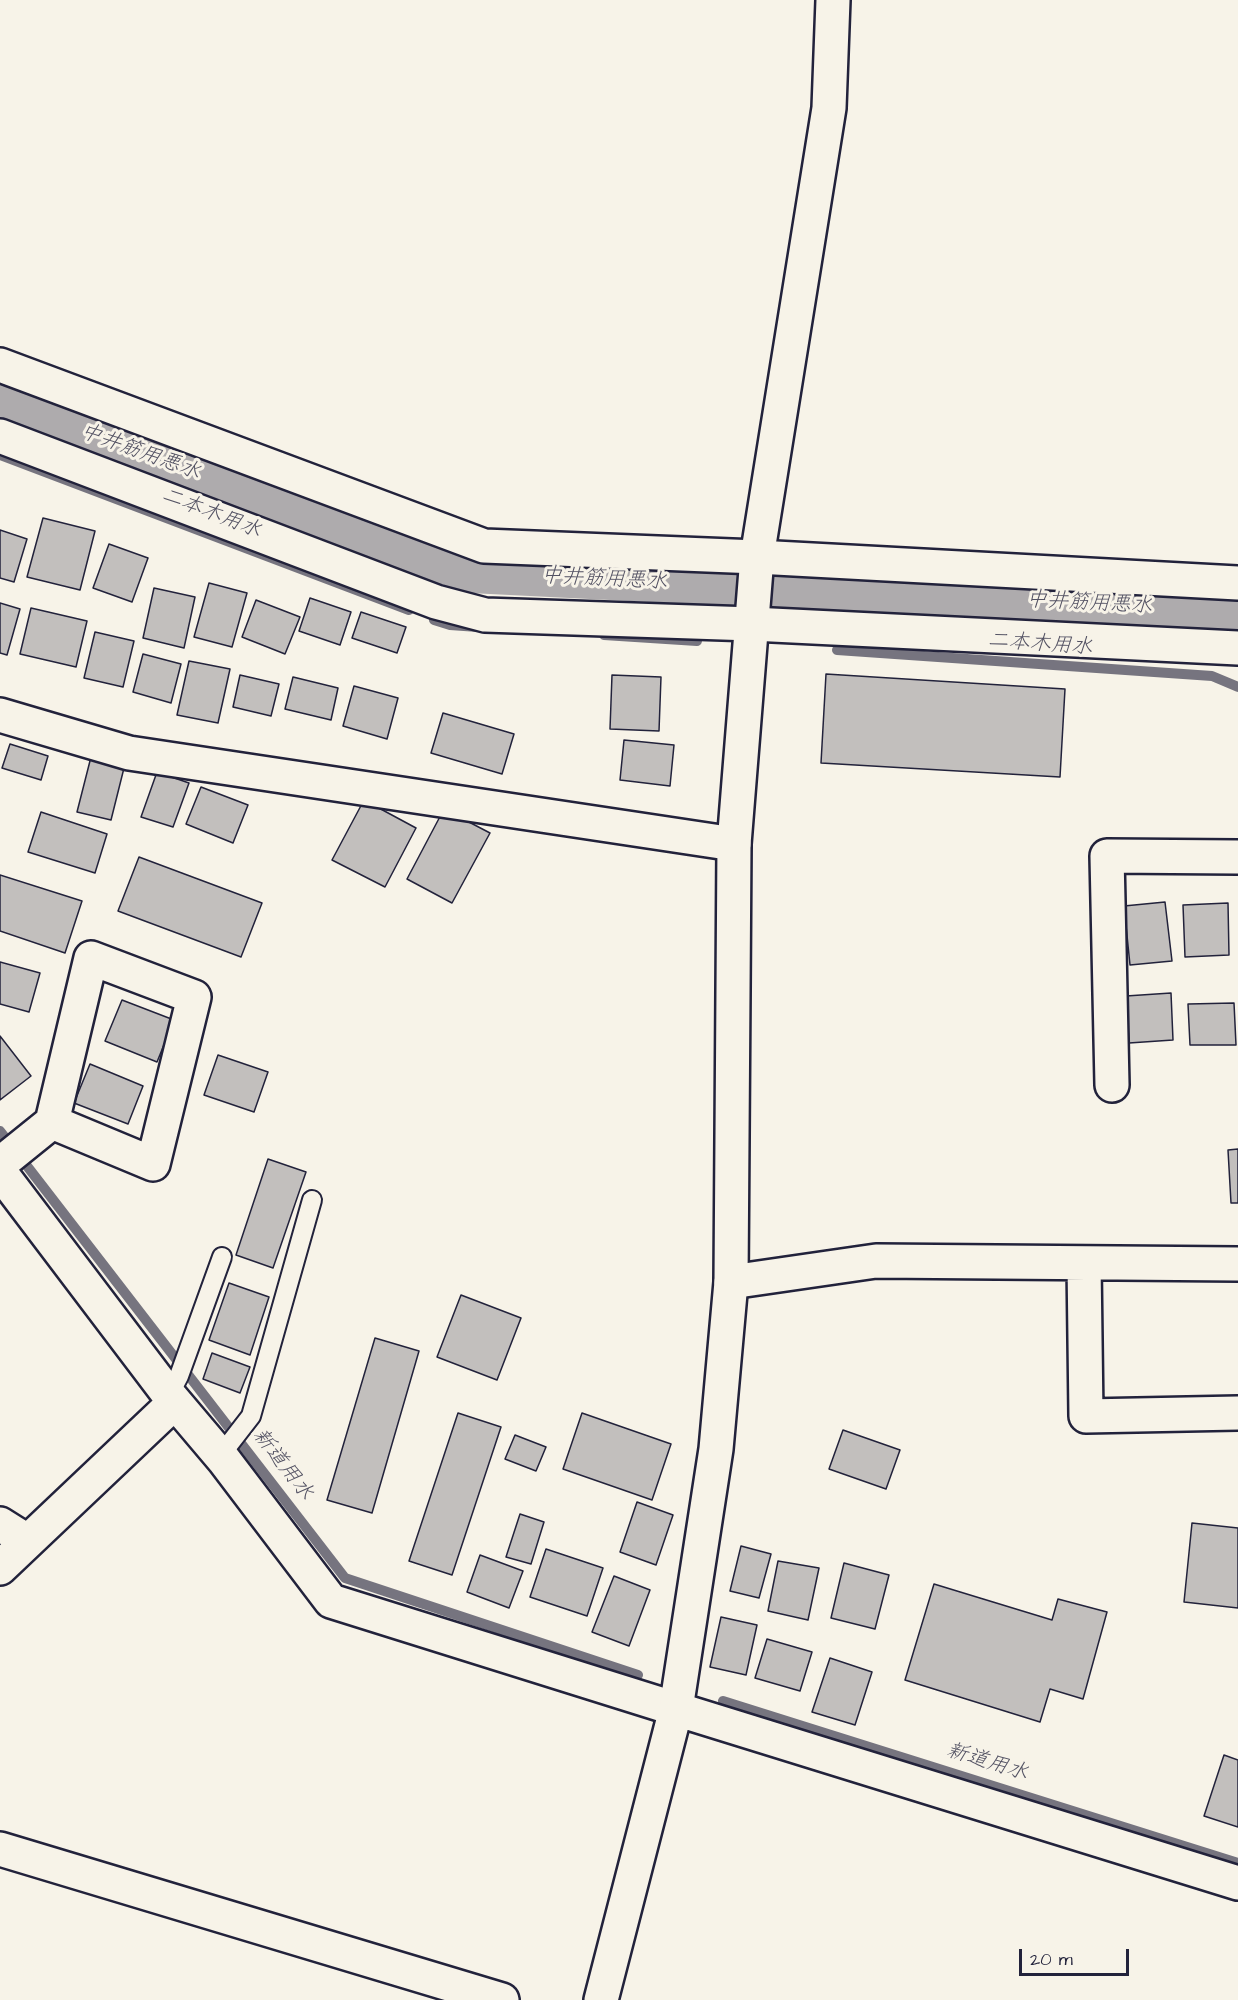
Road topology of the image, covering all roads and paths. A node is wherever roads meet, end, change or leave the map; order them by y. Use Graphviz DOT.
graph roads {
  1 [pos="833,0"];
  2 [pos="0,365"];
  3 [pos="0,436"];
  4 [pos="1238,583"];
  5 [pos="755,589"];
  6 [pos="1238,648"];
  7 [pos="0,716"];
  8 [pos="734,844"];
  9 [pos="1238,857"];
  10 [pos="1112,1085"];
  11 [pos="41,1131"];
  12 [pos="1,1166"];
  13 [pos="312,1200"];
  14 [pos="222,1257"];
  15 [pos="1084,1263"];
  16 [pos="1238,1264"];
  17 [pos="731,1281"];
  18 [pos="172,1398"];
  19 [pos="1238,1413"];
  20 [pos="220,1456"];
  21 [pos="0,1524"];
  22 [pos="27,1542"];
  23 [pos="0,1568"];
  24 [pos="676,1710"];
  25 [pos="0,1849"];
  26 [pos="1238,1883"];
  27 [pos="502,2000"];
  28 [pos="601,2000"];
  1 -- 5 [label="street"];
  2 -- 5 [label="street"];
  3 -- 5 [label="street"];
  4 -- 5 [label="street"];
  5 -- 6 [label="street"];
  5 -- 8 [label="street"];
  7 -- 8 [label="street"];
  8 -- 17 [label="street"];
  9 -- 10 [label="street"];
  11 -- 11 [label="street"];
  11 -- 12 [label="street"];
  12 -- 18 [label="street"];
  13 -- 20 [label="lane"];
  14 -- 18 [label="lane"];
  15 -- 16 [label="street"];
  15 -- 17 [label="street"];
  15 -- 19 [label="street"];
  17 -- 24 [label="street"];
  18 -- 20 [label="street"];
  18 -- 22 [label="street"];
  20 -- 24 [label="street"];
  21 -- 22 [label="street"];
  22 -- 23 [label="street"];
  24 -- 26 [label="street"];
  24 -- 28 [label="street"];
  25 -- 27 [label="street"];
}
